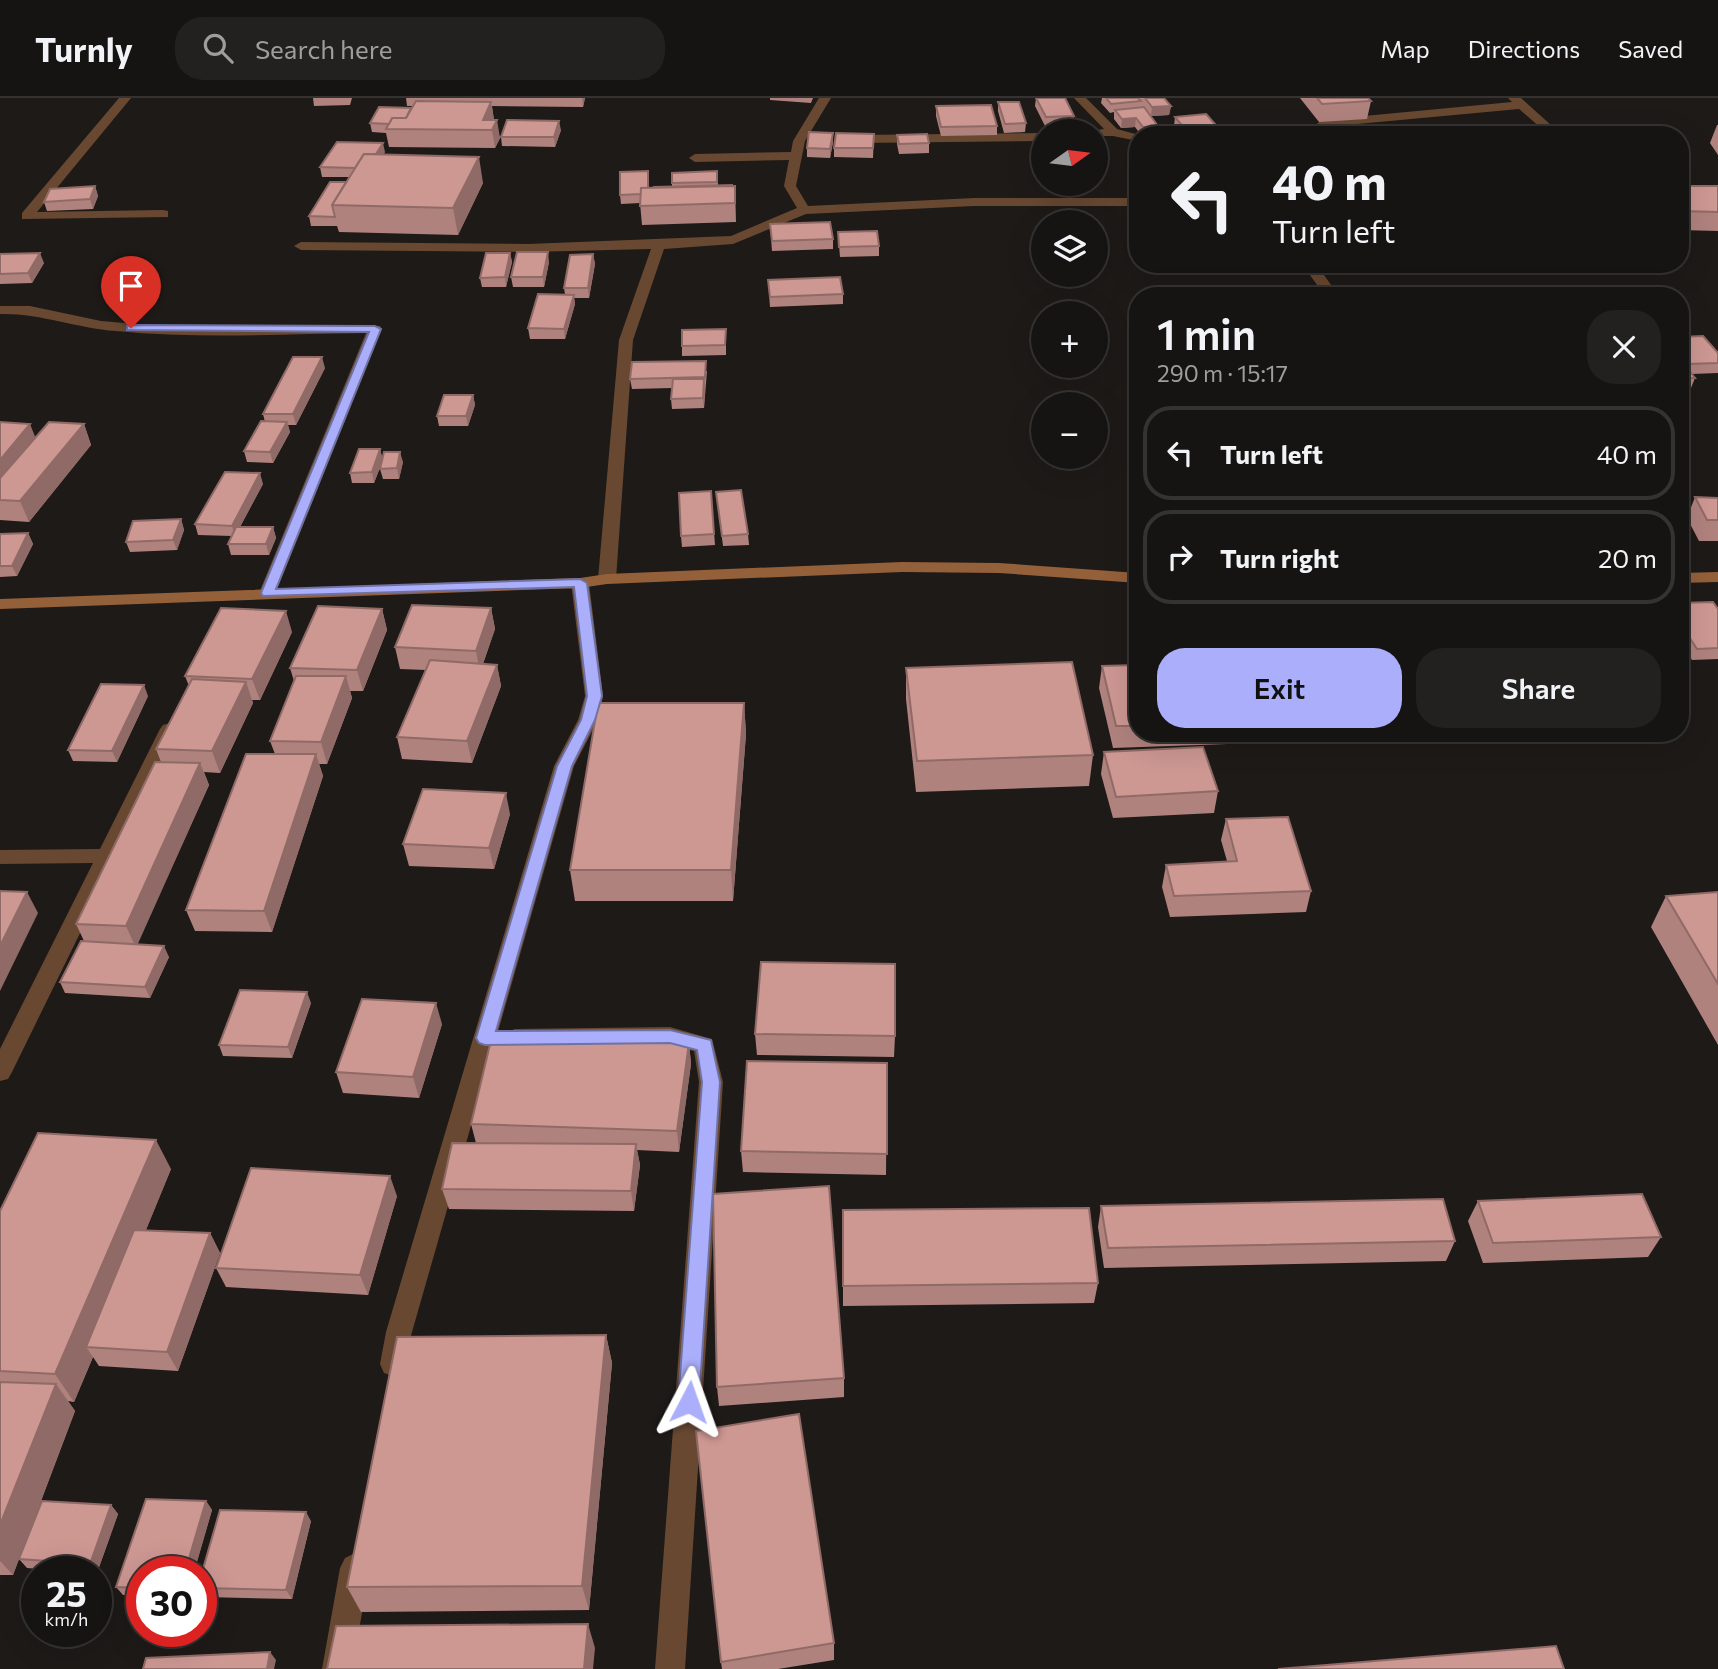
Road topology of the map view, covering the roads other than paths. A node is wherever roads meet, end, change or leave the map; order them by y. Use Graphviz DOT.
graph roads {
  1 [pos="125,98"];
  2 [pos="825,98"];
  3 [pos="1080,98"];
  4 [pos="1518,102"];
  5 [pos="1319,126"];
  6 [pos="1546,126"];
  7 [pos="1108,132"];
  8 [pos="1113,132"];
  9 [pos="1129,136"];
  10 [pos="1031,137"];
  11 [pos="859,138"];
  12 [pos="796,156"];
  13 [pos="695,158"];
  14 [pos="1129,202"];
  15 [pos="804,210"];
  16 [pos="163,214"];
  17 [pos="659,245"];
  18 [pos="301,246"];
  19 [pos="0,310"];
  20 [pos="1129,577"];
  21 [pos="1718,577"];
  22 [pos="1689,578"];
  23 [pos="607,579"];
  24 [pos="580,583"];
  25 [pos="268,593"];
  26 [pos="238,594"];
  27 [pos="0,604"];
  28 [pos="226,619"];
  29 [pos="181,706"];
  30 [pos="105,856"];
  31 [pos="0,857"];
  32 [pos="8,1037"];
  33 [pos="485,1038"];
  34 [pos="0,1073"];
  35 [pos="389,1386"];
  36 [pos="359,1548"];
  37 [pos="337,1669"];
  38 [pos="670,1669"];
  1 -- 16 [label="street"];
  2 -- 12 [label="street"];
  3 -- 8 [label="street"];
  4 -- 5 [label="street"];
  4 -- 6 [label="street"];
  7 -- 8 [label="street"];
  8 -- 9 [label="street"];
  10 -- 11 [label="street"];
  12 -- 13 [label="street"];
  12 -- 15 [label="street"];
  14 -- 15 [label="street"];
  15 -- 17 [label="street"];
  17 -- 18 [label="street"];
  17 -- 23 [label="street"];
  19 -- 25 [label="street"];
  20 -- 23 [label="street"];
  21 -- 22 [label="street"];
  23 -- 24 [label="street"];
  24 -- 25 [label="street"];
  24 -- 33 [label="street"];
  25 -- 26 [label="street"];
  26 -- 27 [label="street"];
  26 -- 28 [label="street"];
  29 -- 30 [label="street"];
  30 -- 31 [label="street"];
  30 -- 32 [label="street"];
  32 -- 34 [label="street"];
  33 -- 35 [label="street"];
  33 -- 38 [label="street"];
  36 -- 37 [label="street"];
}
